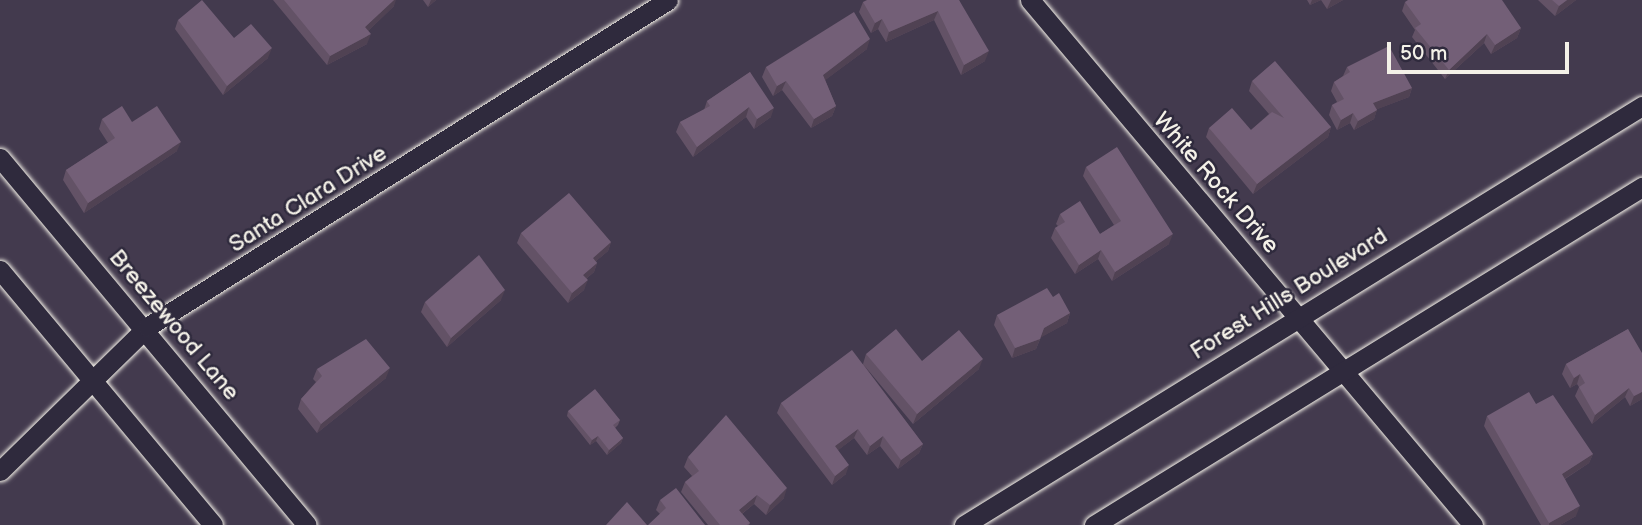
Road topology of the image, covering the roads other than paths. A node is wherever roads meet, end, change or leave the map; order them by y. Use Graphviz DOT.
graph roads {
  1 [pos="668,0"];
  2 [pos="1030,0"];
  3 [pos="1642,106"];
  4 [pos="0,158"];
  5 [pos="1642,187"];
  6 [pos="0,270"];
  7 [pos="1298,317"];
  8 [pos="147,327"];
  9 [pos="1346,370"];
  10 [pos="90,380"];
  11 [pos="0,471"];
  12 [pos="213,525"];
  13 [pos="307,525"];
  14 [pos="964,525"];
  15 [pos="1094,525"];
  16 [pos="1474,525"];
  1 -- 8 [label="street, Santa Clara Drive"];
  2 -- 7 [label="street, White Rock Drive"];
  3 -- 7 [label="street, Forest Hills Boulevard"];
  4 -- 8 [label="street, Breezewood Lane"];
  5 -- 9 [label="street"];
  6 -- 10 [label="street"];
  7 -- 9 [label="street, White Rock Drive"];
  7 -- 14 [label="street, Forest Hills Boulevard"];
  8 -- 10 [label="street, Santa Clara Drive"];
  8 -- 13 [label="street, Breezewood Lane"];
  9 -- 15 [label="street"];
  9 -- 16 [label="street, White Rock Drive"];
  10 -- 11 [label="street, Santa Clara Drive"];
  10 -- 12 [label="street"];
}
